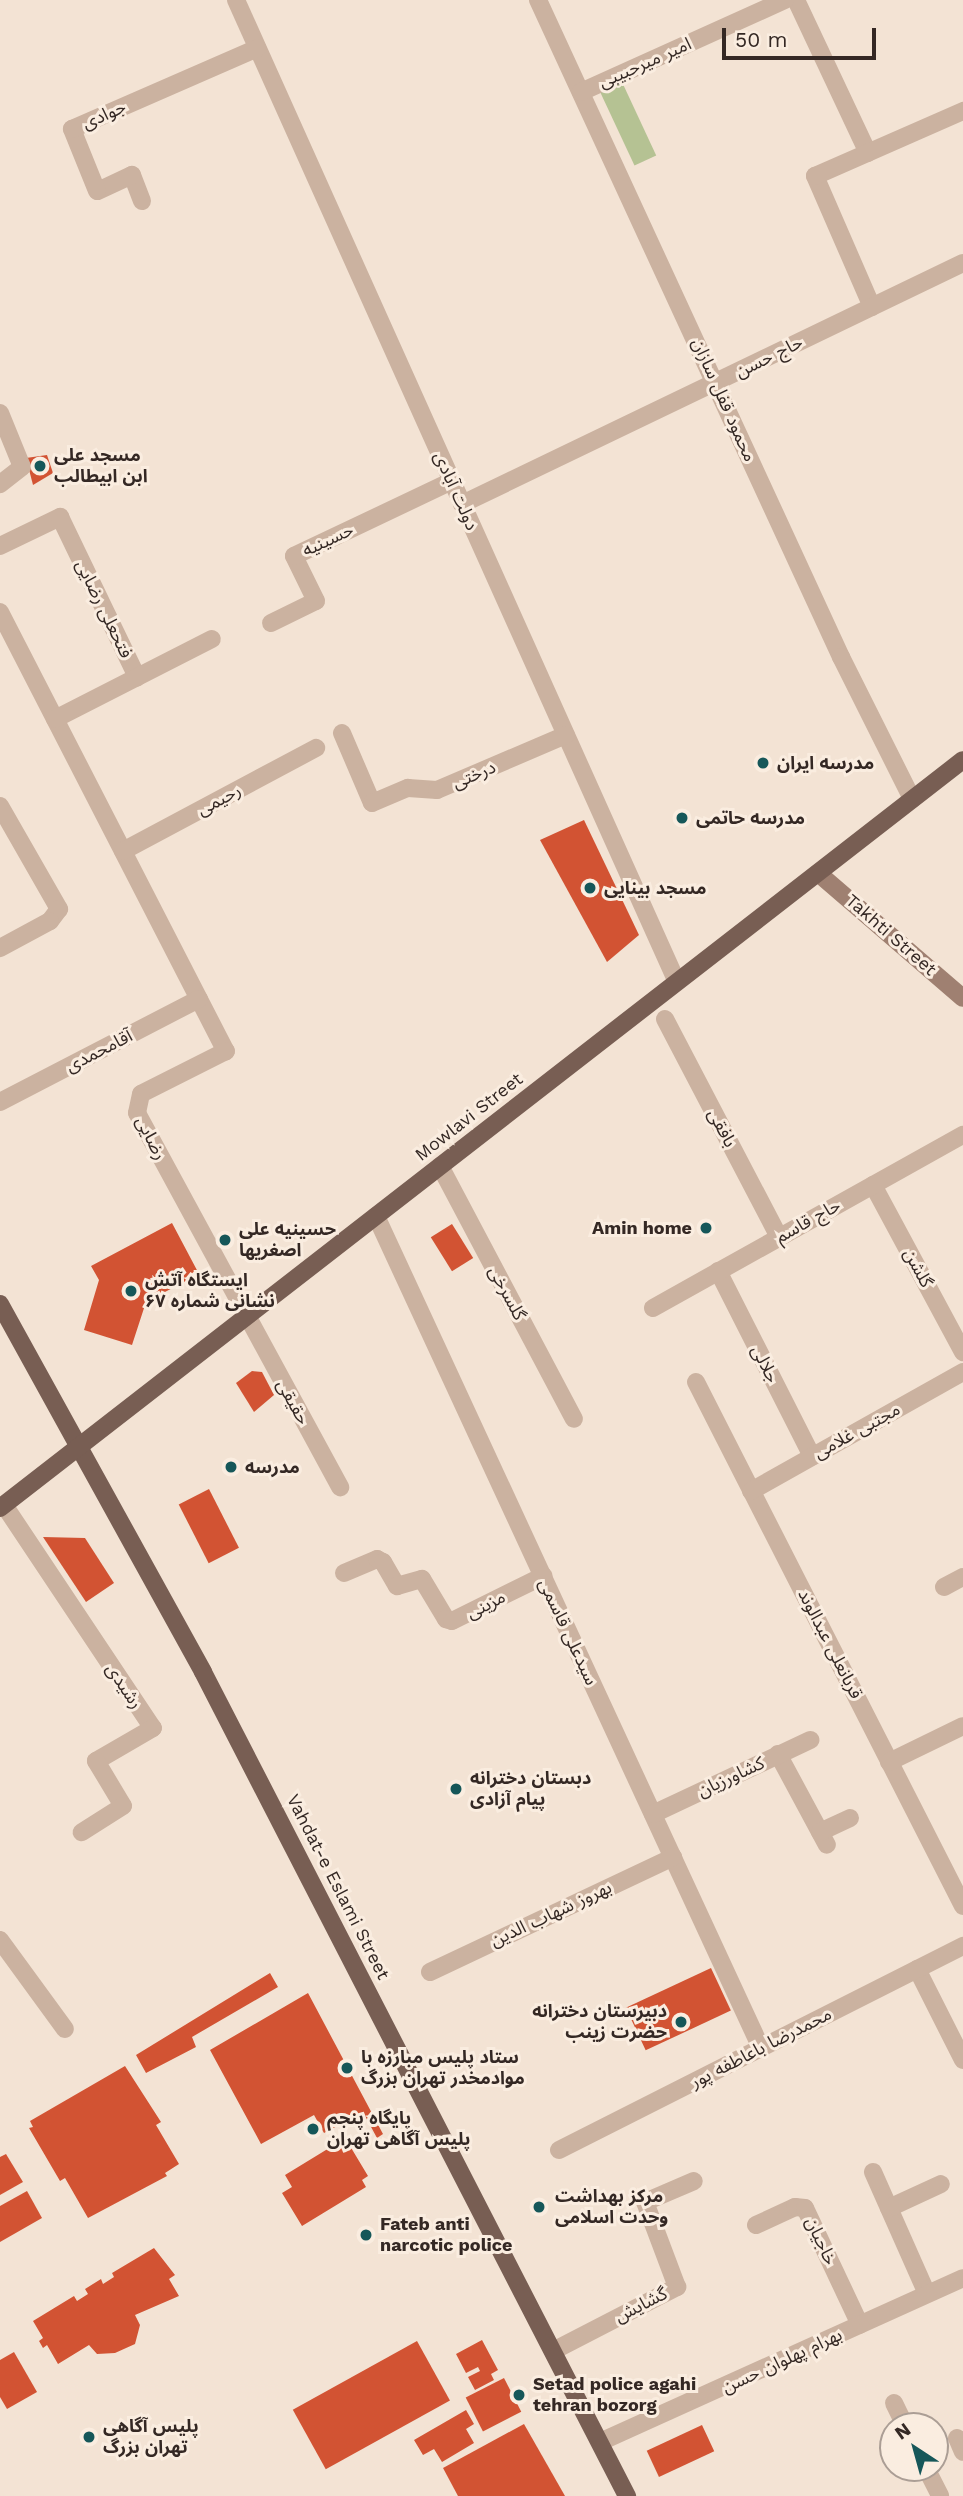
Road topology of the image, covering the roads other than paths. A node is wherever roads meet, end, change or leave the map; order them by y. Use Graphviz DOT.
graph roads {
  1 [pos="236,0"];
  2 [pos="538,0"];
  3 [pos="785,0"];
  4 [pos="796,0"];
  5 [pos="257,48"];
  6 [pos="581,92"];
  7 [pos="963,111"];
  8 [pos="868,153"];
  9 [pos="142,201"];
  10 [pos="963,263"];
  11 [pos="872,307"];
  12 [pos="717,382"];
  13 [pos="0,413"];
  14 [pos="452,481"];
  15 [pos="0,484"];
  16 [pos="462,504"];
  17 [pos="0,546"];
  18 [pos="0,612"];
  19 [pos="271,623"];
  20 [pos="212,639"];
  21 [pos="137,677"];
  22 [pos="55,719"];
  23 [pos="342,733"];
  24 [pos="566,735"];
  25 [pos="316,748"];
  26 [pos="963,760"];
  27 [pos="912,799"];
  28 [pos="0,806"];
  29 [pos="123,851"];
  30 [pos="818,873"];
  31 [pos="0,948"];
  32 [pos="677,982"];
  33 [pos="963,998"];
  34 [pos="199,999"];
  35 [pos="664,1018"];
  36 [pos="0,1102"];
  37 [pos="963,1135"];
  38 [pos="440,1166"];
  39 [pos="873,1185"];
  40 [pos="376,1216"];
  41 [pos="779,1237"];
  42 [pos="718,1271"];
  43 [pos="0,1304"];
  44 [pos="653,1308"];
  45 [pos="246,1318"];
  46 [pos="963,1352"];
  47 [pos="963,1372"];
  48 [pos="696,1382"];
  49 [pos="574,1419"];
  50 [pos="76,1447"];
  51 [pos="812,1457"];
  52 [pos="340,1487"];
  53 [pos="751,1491"];
  54 [pos="2,1507"];
  55 [pos="344,1573"];
  56 [pos="542,1576"];
  57 [pos="963,1577"];
  58 [pos="944,1587"];
  59 [pos="963,1726"];
  60 [pos="810,1740"];
  61 [pos="778,1754"];
  62 [pos="890,1762"];
  63 [pos="653,1814"];
  64 [pos="850,1818"];
  65 [pos="82,1832"];
  66 [pos="673,1857"];
  67 [pos="963,1906"];
  68 [pos="0,1940"];
  69 [pos="963,1946"];
  70 [pos="917,1969"];
  71 [pos="430,1972"];
  72 [pos="65,2029"];
  73 [pos="761,2048"];
  74 [pos="963,2060"];
  75 [pos="559,2150"];
  76 [pos="873,2172"];
  77 [pos="694,2181"];
  78 [pos="941,2184"];
  79 [pos="889,2208"];
  80 [pos="756,2225"];
  81 [pos="963,2278"];
  82 [pos="927,2294"];
  83 [pos="860,2325"];
  84 [pos="553,2351"];
  85 [pos="894,2403"];
  86 [pos="898,2412"];
  87 [pos="600,2442"];
  88 [pos="627,2496"];
  1 -- 5 [label="street, دولت آبادی"];
  2 -- 6 [label="street, محمود قفل سازان"];
  3 -- 6 [label="street, امیر میرحبیبی"];
  4 -- 8 [label="street"];
  5 -- 9 [label="street, جوادی"];
  5 -- 14 [label="street, دولت آبادی"];
  6 -- 12 [label="street, محمود قفل سازان"];
  7 -- 8 [label="street"];
  8 -- 11 [label="street"];
  10 -- 11 [label="street, حاج حسن"];
  11 -- 12 [label="street, حاج حسن"];
  12 -- 16 [label="street, حاج حسن"];
  12 -- 27 [label="street, محمود قفل سازان"];
  13 -- 15 [label="street"];
  14 -- 16 [label="street, دولت آبادی"];
  14 -- 19 [label="street, حسینیه"];
  16 -- 24 [label="street, دولت آبادی"];
  17 -- 21 [label="street, فتحعلی رضایی"];
  18 -- 22 [label="street"];
  20 -- 21 [label="street"];
  21 -- 22 [label="street, فتحعلی رضایی"];
  22 -- 29 [label="street"];
  23 -- 24 [label="street, درختی"];
  24 -- 32 [label="street, دولت آبادی"];
  25 -- 29 [label="street, رحیمی"];
  26 -- 27 [label="main road, Mowlavi Street"];
  27 -- 30 [label="main road, Mowlavi Street"];
  28 -- 31 [label="street"];
  29 -- 34 [label="street"];
  30 -- 32 [label="main road, Mowlavi Street"];
  30 -- 33 [label="main road, Takhti Street"];
  32 -- 38 [label="main road, Mowlavi Street"];
  34 -- 36 [label="street, آقامحمدی"];
  34 -- 45 [label="street, رضایی"];
  35 -- 41 [label="street, بافقی"];
  37 -- 39 [label="street, حاج قاسم"];
  38 -- 40 [label="main road, Mowlavi Street"];
  38 -- 49 [label="street, گلسرخی"];
  39 -- 41 [label="street, حاج قاسم"];
  39 -- 46 [label="street, گلشن"];
  40 -- 45 [label="main road, Mowlavi Street"];
  40 -- 56 [label="street, سیدعلی قاسمی"];
  41 -- 42 [label="street, حاج قاسم"];
  42 -- 44 [label="street, حاج قاسم"];
  42 -- 51 [label="street, جلالی"];
  43 -- 50 [label="main road, Vahdat-e Eslami Street"];
  45 -- 50 [label="main road, Mowlavi Street"];
  45 -- 52 [label="street, حقیقی"];
  47 -- 51 [label="street, مجتبی غلامی"];
  48 -- 53 [label="street, قربانعلی عبدالوند"];
  50 -- 54 [label="main road, Mowlavi Street"];
  50 -- 84 [label="main road, Vahdat-e Eslami Street"];
  51 -- 53 [label="street, مجتبی غلامی"];
  53 -- 62 [label="street, قربانعلی عبدالوند"];
  54 -- 65 [label="street, رشیدی"];
  55 -- 56 [label="street, مزینی"];
  56 -- 63 [label="street, سیدعلی قاسمی"];
  57 -- 58 [label="street"];
  59 -- 62 [label="street"];
  60 -- 61 [label="street, کشاورزیان"];
  61 -- 63 [label="street, کشاورزیان"];
  61 -- 64 [label="street"];
  62 -- 67 [label="street, قربانعلی عبدالوند"];
  63 -- 66 [label="street, سیدعلی قاسمی"];
  66 -- 71 [label="street, بهروز شهاب الدین"];
  66 -- 73 [label="street, سیدعلی قاسمی"];
  68 -- 72 [label="street"];
  69 -- 70 [label="street, محمدرضا باعاطفه پور"];
  70 -- 73 [label="street, محمدرضا باعاطفه پور"];
  70 -- 74 [label="street"];
  73 -- 75 [label="street, محمدرضا باعاطفه پور"];
  76 -- 79 [label="street"];
  77 -- 84 [label="street, گشایش"];
  78 -- 79 [label="street"];
  79 -- 82 [label="street"];
  80 -- 83 [label="street, خاجیان"];
  81 -- 82 [label="street, بهرام پهلوان حسن"];
  82 -- 83 [label="street, بهرام پهلوان حسن"];
  83 -- 87 [label="street, بهرام پهلوان حسن"];
  84 -- 87 [label="main road, Vahdat-e Eslami Street"];
  85 -- 86 [label="street"];
  87 -- 88 [label="main road, Vahdat-e Eslami Street"];
}
